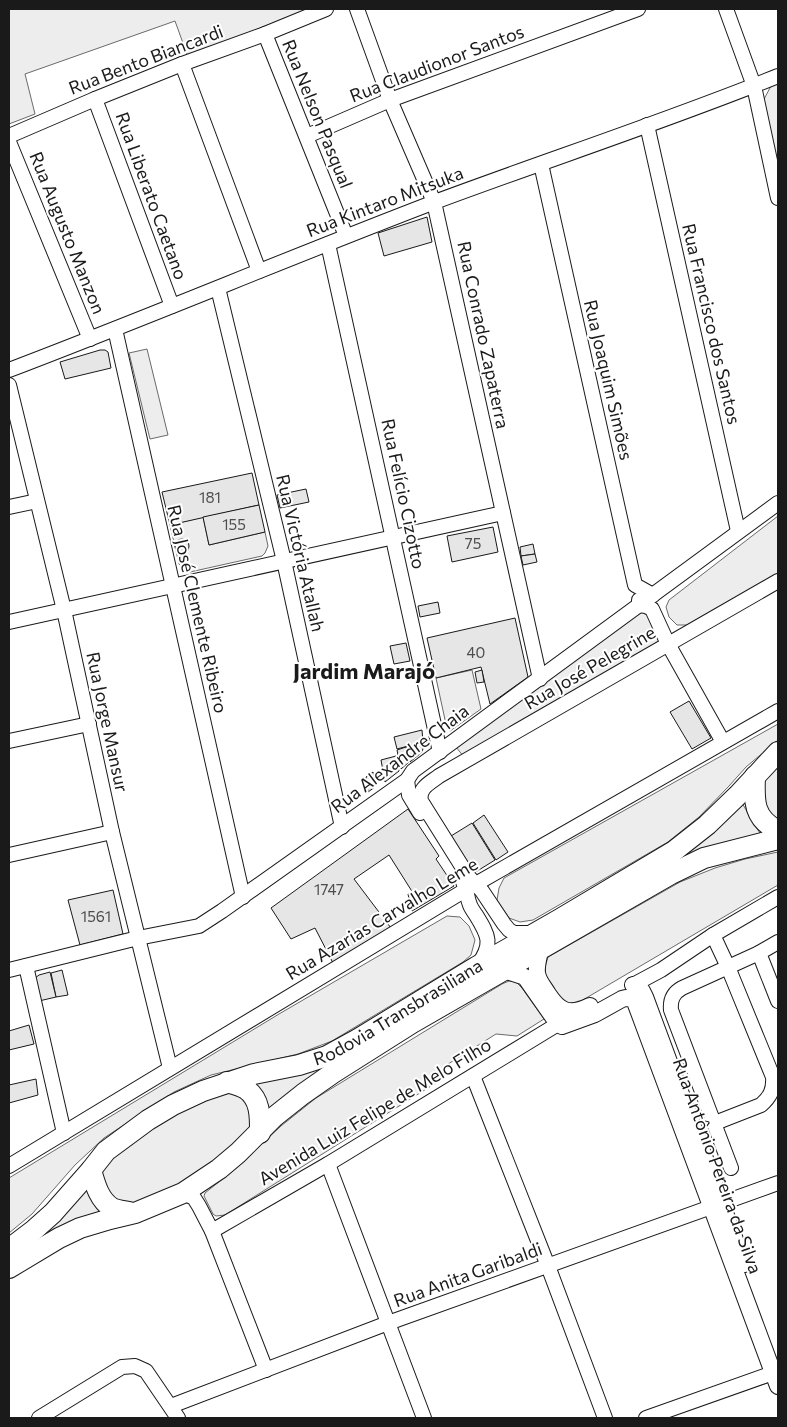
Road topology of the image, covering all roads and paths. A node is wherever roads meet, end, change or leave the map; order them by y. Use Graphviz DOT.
graph roads {
  1 [pos="326,9"];
  2 [pos="357,9"];
  3 [pos="638,9"];
  4 [pos="726,9"];
  5 [pos="265,34"];
  6 [pos="182,64"];
  7 [pos="778,76"];
  8 [pos="754,86"];
  9 [pos="95,99"];
  10 [pos="390,100"];
  11 [pos="647,125"];
  12 [pos="9,136"];
  13 [pos="307,136"];
  14 [pos="9,142"];
  15 [pos="541,164"];
  16 [pos="778,198"];
  17 [pos="434,202"];
  18 [pos="346,236"];
  19 [pos="328,244"];
  20 [pos="259,271"];
  21 [pos="218,288"];
  22 [pos="172,306"];
  23 [pos="115,329"];
  24 [pos="90,339"];
  25 [pos="9,370"];
  26 [pos="9,385"];
  27 [pos="37,501"];
  28 [pos="778,503"];
  29 [pos="9,508"];
  30 [pos="503,513"];
  31 [pos="738,531"];
  32 [pos="393,537"];
  33 [pos="284,561"];
  34 [pos="778,581"];
  35 [pos="172,585"];
  36 [pos="635,585"];
  37 [pos="653,595"];
  38 [pos="639,605"];
  39 [pos="64,610"];
  40 [pos="9,622"];
  41 [pos="670,643"];
  42 [pos="540,679"];
  43 [pos="778,711"];
  44 [pos="89,724"];
  45 [pos="9,741"];
  46 [pos="725,741"];
  47 [pos="440,751"];
  48 [pos="778,752"];
  49 [pos="451,770"];
  50 [pos="755,776"];
  51 [pos="407,780"];
  52 [pos="342,827"];
  53 [pos="778,831"];
  54 [pos="112,832"];
  55 [pos="778,839"];
  56 [pos="9,855"];
  57 [pos="471,887"];
  58 [pos="243,896"];
  59 [pos="778,897"];
  60 [pos="713,935"];
  61 [pos="138,938"];
  62 [pos="538,942"];
  63 [pos="778,942"];
  64 [pos="760,953"];
  65 [pos="26,966"];
  66 [pos="476,967"];
  67 [pos="728,967"];
  68 [pos="9,970"];
  69 [pos="504,970"];
  70 [pos="629,994"];
  71 [pos="778,1001"];
  72 [pos="558,1024"];
  73 [pos="170,1068"];
  74 [pos="472,1076"];
  75 [pos="227,1082"];
  76 [pos="714,1123"];
  77 [pos="64,1133"];
  78 [pos="260,1133"];
  79 [pos="328,1164"];
  80 [pos="9,1166"];
  81 [pos="731,1168"];
  82 [pos="92,1170"];
  83 [pos="778,1182"];
  84 [pos="183,1193"];
  85 [pos="716,1205"];
  86 [pos="135,1213"];
  87 [pos="212,1231"];
  88 [pos="9,1249"];
  89 [pos="548,1266"];
  90 [pos="9,1268"];
  91 [pos="388,1323"];
  92 [pos="266,1370"];
  93 [pos="777,1372"];
  94 [pos="171,1406"];
  95 [pos="39,1418"];
  96 [pos="178,1418"];
  97 [pos="424,1418"];
  98 [pos="605,1418"];
  99 [pos="646,1418"];
  1 -- 5 [label="street, Rua Bento Biancardi"];
  2 -- 10 [label="street, Rua Conrado Zapaterra"];
  3 -- 10 [label="street, Rua Claudionor Santos"];
  4 -- 8 [label="street"];
  5 -- 6 [label="street, Rua Bento Biancardi"];
  5 -- 13 [label="street, Rua Nelson Pasqual"];
  6 -- 9 [label="street, Rua Bento Biancardi"];
  6 -- 20 [label="street"];
  7 -- 8 [label="street, Rua Kintaro Mitsuka"];
  8 -- 11 [label="street, Rua Kintaro Mitsuka"];
  8 -- 16 [label="street"];
  9 -- 12 [label="street, Rua Bento Biancardi"];
  9 -- 22 [label="street, Rua Liberato Caetano"];
  10 -- 13 [label="street, Rua Claudionor Santos"];
  10 -- 17 [label="street, Rua Conrado Zapaterra"];
  11 -- 15 [label="street, Rua Kintaro Mitsuka"];
  11 -- 31 [label="street, Rua Francisco dos Santos"];
  13 -- 18 [label="street, Rua Nelson Pasqual"];
  14 -- 24 [label="street, Rua Augusto Manzon"];
  15 -- 17 [label="street, Rua Kintaro Mitsuka"];
  15 -- 36 [label="street, Rua Joaquim Simões"];
  17 -- 18 [label="street, Rua Kintaro Mitsuka"];
  17 -- 30 [label="street, Rua Conrado Zapaterra"];
  18 -- 19 [label="street, Rua Kintaro Mitsuka"];
  19 -- 20 [label="street, Rua Kintaro Mitsuka"];
  19 -- 32 [label="street, Rua Felício Cizotto"];
  20 -- 21 [label="street, Rua Kintaro Mitsuka"];
  21 -- 22 [label="street, Rua Kintaro Mitsuka"];
  21 -- 33 [label="street, Rua Victória Atallah"];
  22 -- 23 [label="street, Rua Kintaro Mitsuka"];
  23 -- 24 [label="street, Rua Kintaro Mitsuka"];
  23 -- 35 [label="street, Rua José Clemente Ribeiro"];
  24 -- 25 [label="street, Rua Kintaro Mitsuka"];
  26 -- 27 [label="street, Rua Jorge Mansur"];
  27 -- 29 [label="street"];
  27 -- 39 [label="street, Rua Jorge Mansur"];
  28 -- 31 [label="street, Rua Alexandre Chaia"];
  30 -- 32 [label="street"];
  30 -- 42 [label="street, Rua Conrado Zapaterra"];
  31 -- 37 [label="street, Rua Alexandre Chaia"];
  32 -- 33 [label="street"];
  32 -- 47 [label="street, Rua Felício Cizotto"];
  33 -- 35 [label="street"];
  33 -- 52 [label="street, Rua Victória Atallah"];
  34 -- 41 [label="street, Rua José Pelegrine"];
  35 -- 39 [label="street"];
  35 -- 58 [label="street, Rua José Clemente Ribeiro"];
  36 -- 37 [label="street"];
  36 -- 38 [label="street, Rua Joaquim Simões"];
  37 -- 38 [label="street, Rua Alexandre Chaia"];
  37 -- 41 [label="street"];
  38 -- 41 [label="street"];
  38 -- 42 [label="street, Rua Alexandre Chaia"];
  39 -- 40 [label="street"];
  39 -- 44 [label="street, Rua Jorge Mansur"];
  41 -- 46 [label="street"];
  41 -- 49 [label="street, Rua José Pelegrine"];
  42 -- 47 [label="street, Rua Alexandre Chaia"];
  43 -- 46 [label="street, Rua Azarias Carvalho Leme"];
  44 -- 45 [label="street"];
  44 -- 54 [label="street, Rua Jorge Mansur"];
  46 -- 57 [label="street, Rua Azarias Carvalho Leme"];
  47 -- 49 [label="street"];
  47 -- 49 [label="street"];
  47 -- 51 [label="street, Rua Alexandre Chaia"];
  48 -- 50 [label="highway, Rodovia Transbrasiliana"];
  49 -- 57 [label="street, Rua José Pelegrine"];
  50 -- 53 [label="highway"];
  50 -- 62 [label="highway, Rodovia Transbrasiliana"];
  51 -- 52 [label="street, Rua Alexandre Chaia"];
  51 -- 57 [label="street"];
  52 -- 58 [label="street, Rua Alexandre Chaia"];
  54 -- 56 [label="street"];
  54 -- 61 [label="street, Rua Jorge Mansur"];
  55 -- 62 [label="highway, Rodovia Transbrasiliana"];
  57 -- 62 [label="street"];
  57 -- 66 [label="street"];
  57 -- 73 [label="street, Rua Azarias Carvalho Leme"];
  58 -- 61 [label="street, Rua Alexandre Chaia"];
  59 -- 60 [label="street"];
  60 -- 67 [label="street"];
  60 -- 70 [label="street"];
  61 -- 65 [label="street, Rua Alexandre Chaia"];
  61 -- 73 [label="street, Rua Jorge Mansur"];
  62 -- 66 [label="highway, Rodovia Transbrasiliana"];
  62 -- 69 [label="highway, Rodovia Transbrasiliana"];
  62 -- 70 [label="main road"];
  63 -- 64 [label="street"];
  64 -- 67 [label="street"];
  64 -- 71 [label="street"];
  65 -- 68 [label="street, Rua Alexandre Chaia"];
  65 -- 77 [label="street"];
  66 -- 75 [label="highway, Rodovia Transbrasiliana"];
  67 -- 76 [label="street"];
  67 -- 76 [label="street"];
  69 -- 72 [label="main road"];
  69 -- 78 [label="highway, Rodovia Transbrasiliana"];
  70 -- 72 [label="main road"];
  70 -- 85 [label="main road, Rua Antônio Pereira da Silva"];
  72 -- 74 [label="street, Avenida Luiz Felipe de Melo Filho"];
  73 -- 77 [label="street, Rua Azarias Carvalho Leme"];
  74 -- 79 [label="street, Avenida Luiz Felipe de Melo Filho"];
  74 -- 89 [label="street"];
  75 -- 78 [label="highway"];
  75 -- 82 [label="highway, Rodovia Transbrasiliana"];
  76 -- 81 [label="street"];
  77 -- 80 [label="street, Rua Azarias Carvalho Leme"];
  78 -- 84 [label="highway, Rodovia Transbrasiliana"];
  79 -- 87 [label="street, Avenida Luiz Felipe de Melo Filho"];
  79 -- 91 [label="street"];
  82 -- 86 [label="highway"];
  82 -- 88 [label="highway, Rodovia Transbrasiliana"];
  83 -- 85 [label="street, Rua Anita Garibaldi"];
  84 -- 86 [label="highway, Rodovia Transbrasiliana"];
  84 -- 87 [label="street"];
  85 -- 89 [label="street, Rua Anita Garibaldi"];
  85 -- 93 [label="main road, Rua Antônio Pereira da Silva"];
  86 -- 90 [label="highway, Rodovia Transbrasiliana"];
  87 -- 92 [label="street"];
  89 -- 91 [label="street, Rua Anita Garibaldi"];
  89 -- 98 [label="street"];
  91 -- 92 [label="street, Rua Anita Garibaldi"];
  91 -- 97 [label="street"];
  92 -- 94 [label="street, Rua Anita Garibaldi"];
  93 -- 99 [label="street"];
  94 -- 95 [label="street"];
  94 -- 96 [label="street"];
}
